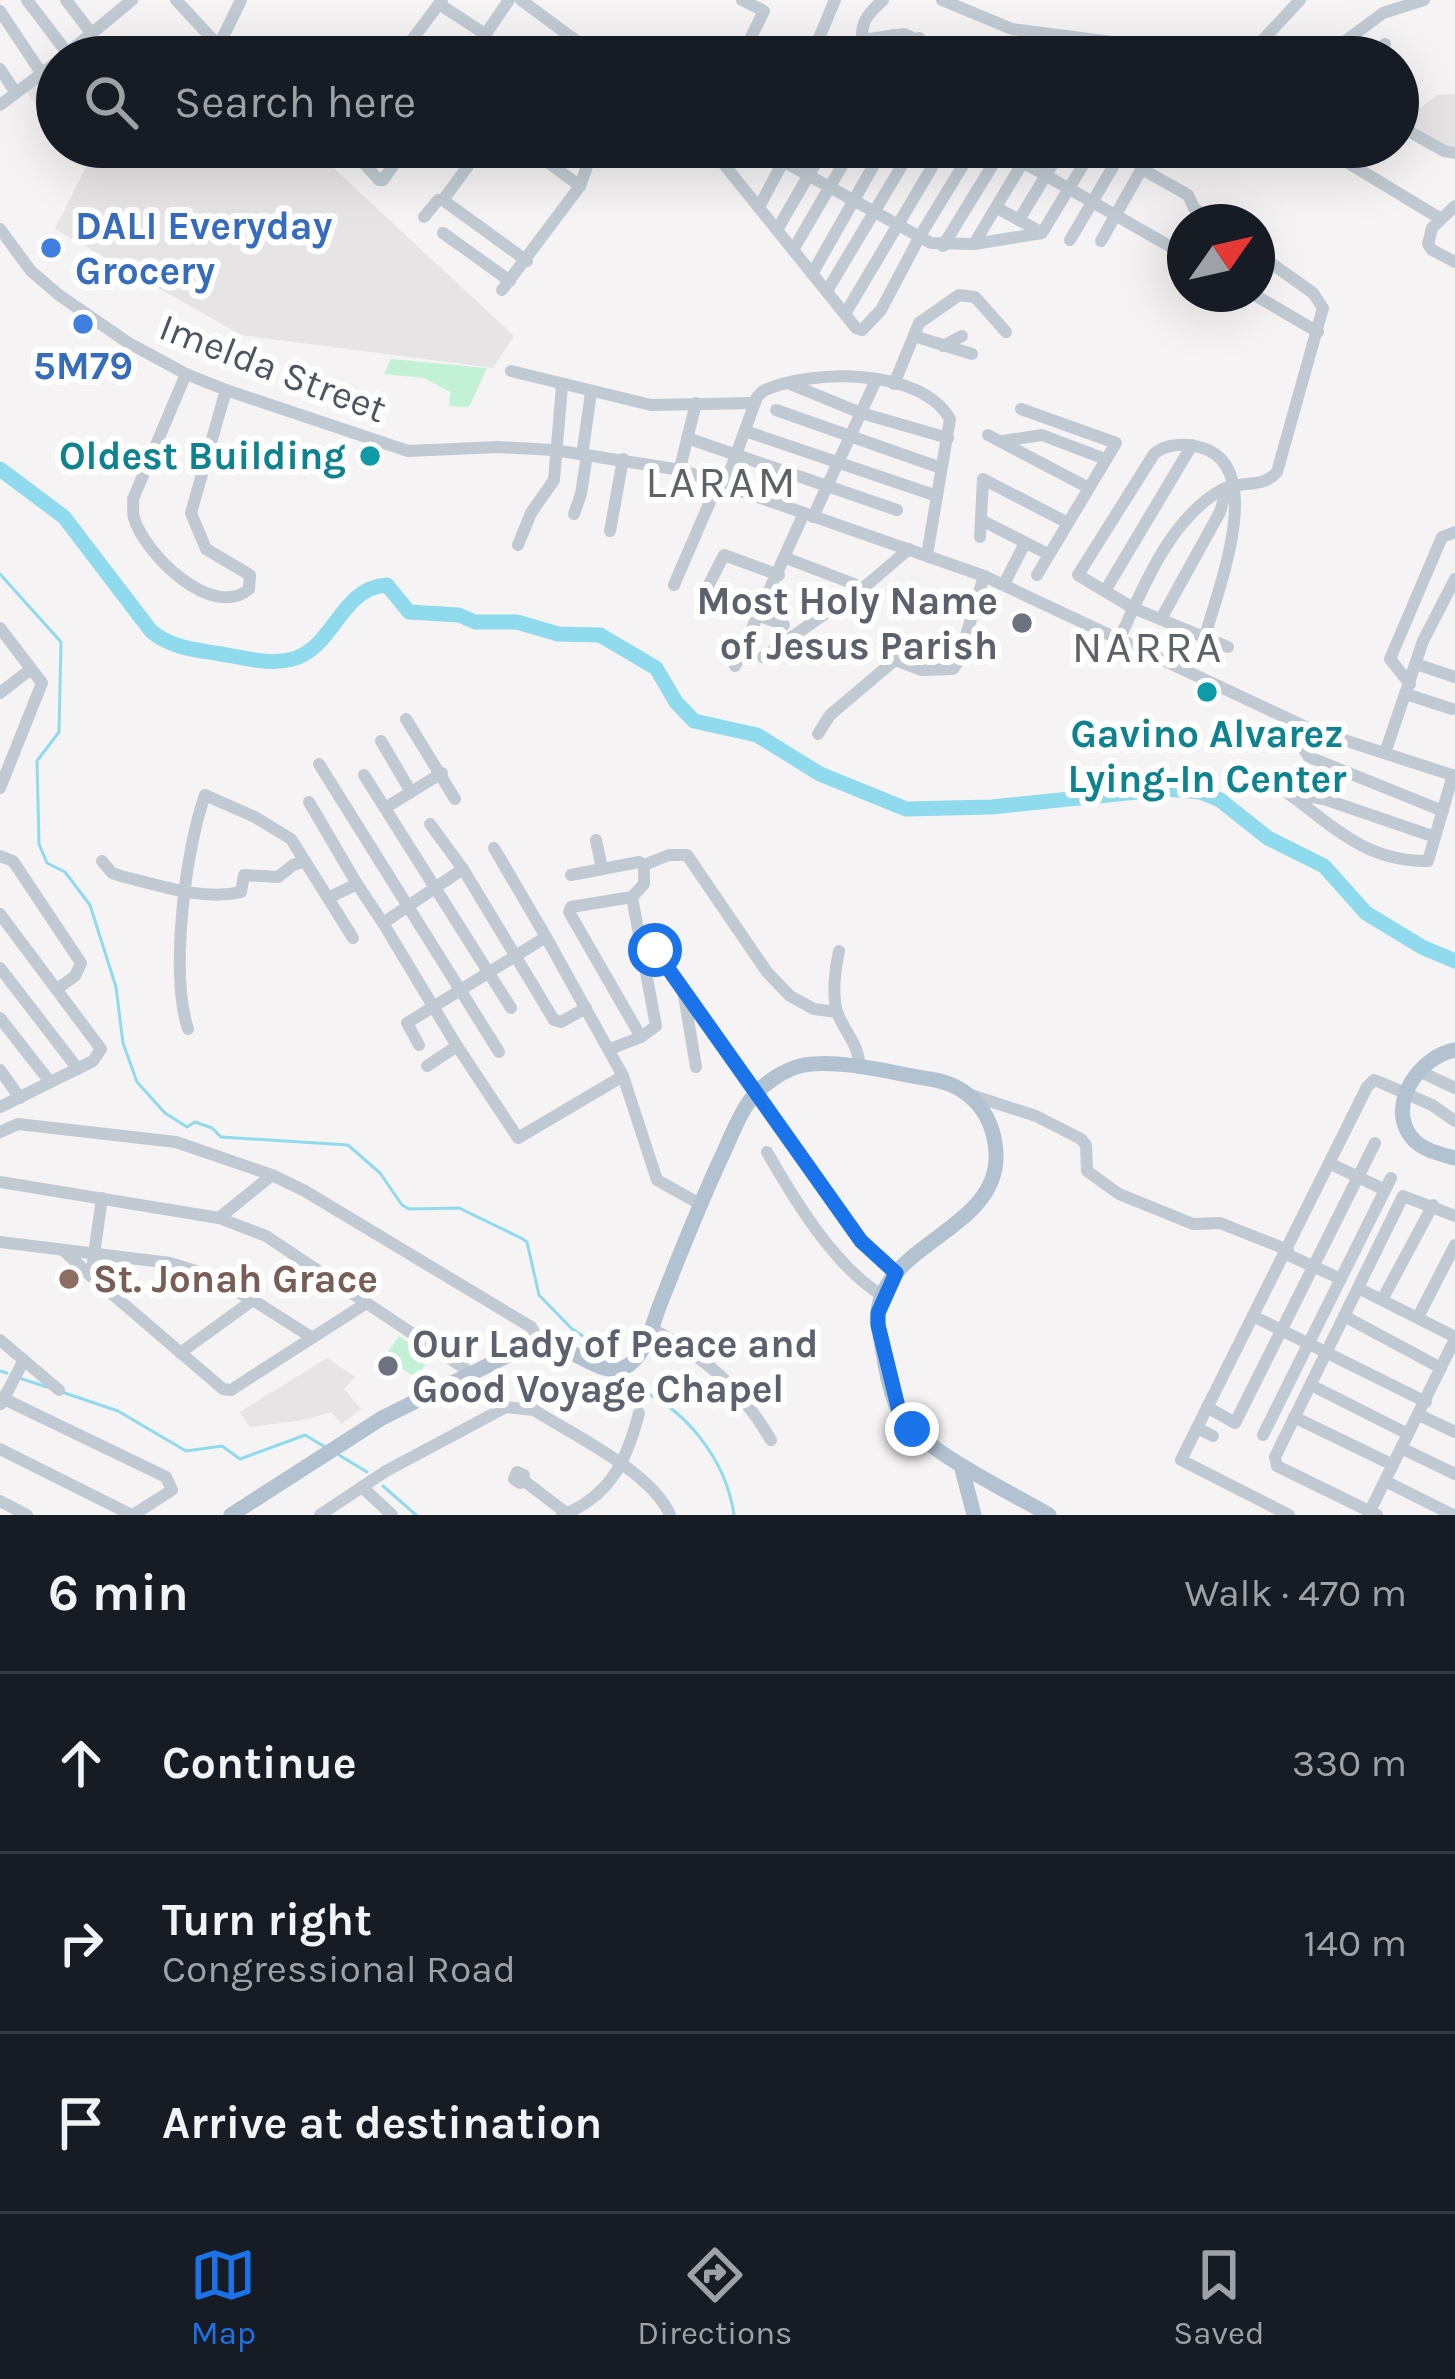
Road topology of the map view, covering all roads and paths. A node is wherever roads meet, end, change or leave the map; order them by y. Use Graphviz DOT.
graph roads {
  1 [pos="27,0"];
  2 [pos="66,0"];
  3 [pos="132,0"];
  4 [pos="176,0"];
  5 [pos="241,0"];
  6 [pos="508,0"];
  7 [pos="521,0"];
  8 [pos="742,0"];
  9 [pos="835,0"];
  10 [pos="884,0"];
  11 [pos="942,0"];
  12 [pos="1300,0"];
  13 [pos="1424,0"];
  14 [pos="440,2"];
  15 [pos="766,5"];
  16 [pos="0,11"];
  17 [pos="554,25"];
  18 [pos="92,34"];
  19 [pos="485,34"];
  20 [pos="893,34"];
  21 [pos="49,36"];
  22 [pos="90,36"];
  23 [pos="209,36"];
  24 [pos="223,36"];
  25 [pos="416,36"];
  26 [pos="549,36"];
  27 [pos="570,36"];
  28 [pos="751,36"];
  29 [pos="820,36"];
  30 [pos="862,36"];
  31 [pos="883,36"];
  32 [pos="906,36"];
  33 [pos="1065,36"];
  34 [pos="1267,36"];
  35 [pos="1352,36"];
  36 [pos="36,65"];
  37 [pos="0,69"];
  38 [pos="36,78"];
  39 [pos="16,93"];
  40 [pos="0,105"];
  41 [pos="1419,137"];
  42 [pos="1455,152"];
  43 [pos="368,168"];
  44 [pos="391,168"];
  45 [pos="467,168"];
  46 [pos="556,168"];
  47 [pos="587,168"];
  48 [pos="727,168"];
  49 [pos="780,168"];
  50 [pos="803,168"];
  51 [pos="811,168"];
  52 [pos="840,168"];
  53 [pos="872,168"];
  54 [pos="897,168"];
  55 [pos="931,168"];
  56 [pos="962,168"];
  57 [pos="989,168"];
  58 [pos="1020,168"];
  59 [pos="1034,168"];
  60 [pos="1050,168"];
  61 [pos="1082,168"];
  62 [pos="1111,168"];
  63 [pos="1357,168"];
  64 [pos="1142,169"];
  65 [pos="808,173"];
  66 [pos="1046,175"];
  67 [pos="955,179"];
  68 [pos="830,185"];
  69 [pos="580,186"];
  70 [pos="1069,189"];
  71 [pos="976,192"];
  72 [pos="854,198"];
  73 [pos="443,200"];
  74 [pos="1093,202"];
  75 [pos="1191,204"];
  76 [pos="1455,206"];
  77 [pos="759,207"];
  78 [pos="997,208"];
  79 [pos="874,210"];
  80 [pos="1116,215"];
  81 [pos="424,218"];
  82 [pos="1441,219"];
  83 [pos="1019,220"];
  84 [pos="897,223"];
  85 [pos="0,229"];
  86 [pos="777,230"];
  87 [pos="1042,232"];
  88 [pos="443,233"];
  89 [pos="920,236"];
  90 [pos="1070,240"];
  91 [pos="1101,241"];
  92 [pos="974,244"];
  93 [pos="1167,245"];
  94 [pos="943,246"];
  95 [pos="793,250"];
  96 [pos="527,261"];
  97 [pos="1455,262"];
  98 [pos="1275,267"];
  99 [pos="812,274"];
  100 [pos="827,291"];
  101 [pos="1275,307"];
  102 [pos="845,314"];
  103 [pos="1006,332"];
  104 [pos="1318,332"];
  105 [pos="914,336"];
  106 [pos="962,336"];
  107 [pos="943,346"];
  108 [pos="972,354"];
  109 [pos="511,371"];
  110 [pos="186,374"];
  111 [pos="876,380"];
  112 [pos="788,383"];
  113 [pos="894,384"];
  114 [pos="562,386"];
  115 [pos="226,390"];
  116 [pos="591,393"];
  117 [pos="696,403"];
  118 [pos="755,403"];
  119 [pos="1021,409"];
  120 [pos="776,410"];
  121 [pos="861,413"];
  122 [pos="745,431"];
  123 [pos="849,437"];
  124 [pos="687,438"];
  125 [pos="948,438"];
  126 [pos="1192,445"];
  127 [pos="554,450"];
  128 [pos="585,452"];
  129 [pos="736,454"];
  130 [pos="623,459"];
  131 [pos="1105,459"];
  132 [pos="838,462"];
  133 [pos="681,464"];
  134 [pos="941,468"];
  135 [pos="721,484"];
  136 [pos="1230,486"];
  137 [pos="826,487"];
  138 [pos="1087,487"];
  139 [pos="937,496"];
  140 [pos="897,510"];
  141 [pos="574,514"];
  142 [pos="808,515"];
  143 [pos="981,520"];
  144 [pos="1066,522"];
  145 [pos="610,531"];
  146 [pos="1455,532"];
  147 [pos="980,537"];
  148 [pos="1025,543"];
  149 [pos="518,545"];
  150 [pos="1437,548"];
  151 [pos="909,549"];
  152 [pos="1048,554"];
  153 [pos="927,555"];
  154 [pos="1455,557"];
  155 [pos="786,558"];
  156 [pos="779,574"];
  157 [pos="1036,575"];
  158 [pos="984,576"];
  159 [pos="1455,579"];
  160 [pos="854,584"];
  161 [pos="1004,584"];
  162 [pos="674,585"];
  163 [pos="1105,591"];
  164 [pos="700,602"];
  165 [pos="1133,608"];
  166 [pos="760,616"];
  167 [pos="1162,617"];
  168 [pos="784,625"];
  169 [pos="0,628"];
  170 [pos="1205,637"];
  171 [pos="1120,638"];
  172 [pos="5,644"];
  173 [pos="1228,647"];
  174 [pos="763,657"];
  175 [pos="1416,664"];
  176 [pos="735,666"];
  177 [pos="31,669"];
  178 [pos="1455,677"];
  179 [pos="1408,689"];
  180 [pos="0,693"];
  181 [pos="1452,709"];
  182 [pos="406,719"];
  183 [pos="1310,729"];
  184 [pos="818,734"];
  185 [pos="381,741"];
  186 [pos="1385,753"];
  187 [pos="7,754"];
  188 [pos="319,764"];
  189 [pos="442,773"];
  190 [pos="1257,773"];
  191 [pos="364,776"];
  192 [pos="1454,776"];
  193 [pos="0,788"];
  194 [pos="411,791"];
  195 [pos="455,799"];
  196 [pos="309,802"];
  197 [pos="1300,802"];
  198 [pos="385,808"];
  199 [pos="1443,811"];
  200 [pos="430,824"];
  201 [pos="1435,837"];
  202 [pos="596,840"];
  203 [pos="494,848"];
  204 [pos="0,856"];
  205 [pos="102,861"];
  206 [pos="305,861"];
  207 [pos="644,865"];
  208 [pos="463,869"];
  209 [pos="602,869"];
  210 [pos="572,875"];
  211 [pos="357,884"];
  212 [pos="437,890"];
  213 [pos="184,891"];
  214 [pos="632,897"];
  215 [pos="328,898"];
  216 [pos="410,906"];
  217 [pos="0,914"];
  218 [pos="382,923"];
  219 [pos="546,937"];
  220 [pos="353,938"];
  221 [pos="839,951"];
  222 [pos="642,953"];
  223 [pos="516,957"];
  224 [pos="0,968"];
  225 [pos="489,973"];
  226 [pos="682,988"];
  227 [pos="57,989"];
  228 [pos="463,991"];
  229 [pos="400,1007"];
  230 [pos="434,1008"];
  231 [pos="511,1008"];
  232 [pos="586,1008"];
  233 [pos="837,1012"];
  234 [pos="0,1018"];
  235 [pos="407,1023"];
  236 [pos="188,1030"];
  237 [pos="641,1037"];
  238 [pos="419,1045"];
  239 [pos="458,1046"];
  240 [pos="610,1049"];
  241 [pos="1455,1050"];
  242 [pos="499,1052"];
  243 [pos="427,1066"];
  244 [pos="696,1067"];
  245 [pos="859,1068"];
  246 [pos="78,1069"];
  247 [pos="0,1070"];
  248 [pos="1423,1072"];
  249 [pos="623,1076"];
  250 [pos="50,1082"];
  251 [pos="1455,1088"];
  252 [pos="757,1093"];
  253 [pos="1406,1094"];
  254 [pos="970,1095"];
  255 [pos="20,1098"];
  256 [pos="0,1107"];
  257 [pos="1455,1121"];
  258 [pos="0,1132"];
  259 [pos="792,1141"];
  260 [pos="1376,1143"];
  261 [pos="1455,1158"];
  262 [pos="1330,1164"];
  263 [pos="272,1175"];
  264 [pos="1360,1178"];
  265 [pos="0,1182"];
  266 [pos="102,1198"];
  267 [pos="700,1204"];
  268 [pos="1433,1205"];
  269 [pos="1455,1216"];
  270 [pos="219,1217"];
  271 [pos="0,1242"];
  272 [pos="1455,1245"];
  273 [pos="63,1250"];
  274 [pos="1287,1252"];
  275 [pos="93,1253"];
  276 [pos="1314,1267"];
  277 [pos="896,1273"];
  278 [pos="92,1276"];
  279 [pos="1340,1279"];
  280 [pos="1358,1288"];
  281 [pos="884,1296"];
  282 [pos="1383,1298"];
  283 [pos="253,1300"];
  284 [pos="365,1304"];
  285 [pos="1253,1316"];
  286 [pos="1344,1316"];
  287 [pos="1418,1317"];
  288 [pos="651,1328"];
  289 [pos="1283,1329"];
  290 [pos="311,1337"];
  291 [pos="0,1340"];
  292 [pos="1310,1342"];
  293 [pos="541,1343"];
  294 [pos="1454,1344"];
  295 [pos="1328,1351"];
  296 [pos="180,1353"];
  297 [pos="23,1360"];
  298 [pos="1442,1368"];
  299 [pos="470,1372"];
  300 [pos="1311,1385"];
  301 [pos="59,1390"];
  302 [pos="1,1400"];
  303 [pos="1207,1407"];
  304 [pos="1422,1408"];
  305 [pos="639,1413"];
  306 [pos="1294,1417"];
  307 [pos="1197,1428"];
  308 [pos="1455,1432"];
  309 [pos="1408,1434"];
  310 [pos="1213,1436"];
  311 [pos="1262,1436"];
  312 [pos="771,1440"];
  313 [pos="1401,1448"];
  314 [pos="0,1449"];
  315 [pos="959,1463"];
  316 [pos="621,1466"];
  317 [pos="1393,1466"];
  318 [pos="1455,1474"];
  319 [pos="986,1478"];
  320 [pos="524,1480"];
  321 [pos="1385,1481"];
  322 [pos="362,1486"];
  323 [pos="968,1487"];
  324 [pos="0,1501"];
  325 [pos="1372,1514"];
  326 [pos="27,1515"];
  327 [pos="132,1515"];
  328 [pos="231,1515"];
  329 [pos="320,1515"];
  330 [pos="392,1515"];
  331 [pos="566,1515"];
  332 [pos="670,1515"];
  333 [pos="974,1515"];
  334 [pos="1049,1515"];
  335 [pos="1289,1515"];
  336 [pos="1453,1515"];
  1 -- 21 [label="street"];
  2 -- 18 [label="street"];
  3 -- 18 [label="street"];
  4 -- 23 [label="street"];
  5 -- 24 [label="street"];
  6 -- 19 [label="street"];
  7 -- 17 [label="street"];
  8 -- 15 [label="street"];
  9 -- 29 [label="street"];
  10 -- 30 [label="street"];
  11 -- 33 [label="street"];
  12 -- 34 [label="street"];
  13 -- 35 [label="street"];
  14 -- 19 [label="street"];
  14 -- 25 [label="street"];
  15 -- 28 [label="street"];
  16 -- 36 [label="street"];
  17 -- 26 [label="street"];
  17 -- 27 [label="street"];
  18 -- 22 [label="street"];
  20 -- 31 [label="street"];
  20 -- 32 [label="street"];
  37 -- 39 [label="street"];
  38 -- 39 [label="street"];
  39 -- 40 [label="street"];
  41 -- 42 [label="street"];
  43 -- 44 [label="street"];
  45 -- 73 [label="street"];
  46 -- 69 [label="street"];
  47 -- 69 [label="street"];
  48 -- 77 [label="street"];
  49 -- 77 [label="street"];
  50 -- 65 [label="street"];
  51 -- 65 [label="street"];
  52 -- 68 [label="street"];
  53 -- 72 [label="street"];
  54 -- 79 [label="street"];
  55 -- 84 [label="street"];
  56 -- 67 [label="street"];
  57 -- 71 [label="street"];
  58 -- 78 [label="street"];
  59 -- 66 [label="street"];
  60 -- 66 [label="street"];
  61 -- 70 [label="street"];
  62 -- 74 [label="street"];
  63 -- 82 [label="street"];
  64 -- 75 [label="street"];
  64 -- 80 [label="street"];
  65 -- 68 [label="street"];
  65 -- 86 [label="street"];
  66 -- 70 [label="street"];
  66 -- 83 [label="street"];
  67 -- 71 [label="street"];
  67 -- 89 [label="street"];
  68 -- 72 [label="street"];
  68 -- 95 [label="street"];
  69 -- 96 [label="street"];
  70 -- 74 [label="street"];
  70 -- 87 [label="street"];
  71 -- 94 [label="street"];
  72 -- 79 [label="street"];
  72 -- 99 [label="street"];
  73 -- 81 [label="street"];
  73 -- 96 [label="street"];
  74 -- 80 [label="street"];
  74 -- 90 [label="street"];
  76 -- 82 [label="street"];
  77 -- 86 [label="street"];
  78 -- 83 [label="street"];
  78 -- 92 [label="street"];
  79 -- 84 [label="street"];
  79 -- 100 [label="street"];
  80 -- 91 [label="street"];
  80 -- 93 [label="street"];
  82 -- 97 [label="street"];
  83 -- 87 [label="street"];
  84 -- 89 [label="street"];
  84 -- 102 [label="street"];
  85 -- 110 [label="street, Imelda Street"];
  86 -- 95 [label="street"];
  87 -- 92 [label="street"];
  88 -- 96 [label="street"];
  89 -- 94 [label="street"];
  89 -- 102 [label="street"];
  92 -- 94 [label="street"];
  95 -- 99 [label="street"];
  98 -- 104 [label="street"];
  99 -- 100 [label="street"];
  100 -- 102 [label="street"];
  101 -- 104 [label="street"];
  103 -- 105 [label="street"];
  104 -- 136 [label="street"];
  105 -- 107 [label="street"];
  105 -- 113 [label="street"];
  106 -- 107 [label="street"];
  107 -- 108 [label="street"];
  109 -- 114 [label="street"];
  110 -- 115 [label="street, Imelda Street"];
  110 -- 115 [label="street"];
  111 -- 112 [label="street"];
  111 -- 113 [label="street"];
  111 -- 121 [label="street"];
  112 -- 118 [label="street"];
  112 -- 121 [label="street"];
  113 -- 125 [label="street"];
  114 -- 116 [label="street"];
  114 -- 127 [label="street"];
  115 -- 127 [label="street, Imelda Street"];
  116 -- 117 [label="street"];
  116 -- 128 [label="street"];
  117 -- 118 [label="street"];
  117 -- 124 [label="street"];
  118 -- 122 [label="street"];
  119 -- 131 [label="street"];
  120 -- 123 [label="street"];
  121 -- 123 [label="street"];
  121 -- 125 [label="street"];
  122 -- 129 [label="street"];
  122 -- 132 [label="street"];
  123 -- 132 [label="street"];
  123 -- 134 [label="street"];
  124 -- 129 [label="street"];
  124 -- 133 [label="street"];
  125 -- 134 [label="street"];
  126 -- 136 [label="street"];
  126 -- 163 [label="street"];
  126 -- 163 [label="street"];
  127 -- 128 [label="street, Imelda Street"];
  127 -- 149 [label="street"];
  128 -- 130 [label="street, Imelda Street"];
  128 -- 141 [label="street"];
  129 -- 135 [label="street"];
  129 -- 137 [label="street"];
  130 -- 135 [label="street, Imelda Street"];
  130 -- 145 [label="street"];
  131 -- 138 [label="street"];
  131 -- 138 [label="street"];
  132 -- 137 [label="street"];
  132 -- 139 [label="street"];
  134 -- 139 [label="street"];
  135 -- 142 [label="street, Imelda Street"];
  135 -- 162 [label="street"];
  136 -- 165 [label="street"];
  136 -- 167 [label="street"];
  136 -- 170 [label="street"];
  137 -- 140 [label="street"];
  137 -- 142 [label="street"];
  138 -- 144 [label="street"];
  139 -- 153 [label="street"];
  142 -- 151 [label="street, Imelda Street"];
  142 -- 155 [label="street"];
  143 -- 144 [label="street"];
  143 -- 147 [label="street"];
  143 -- 148 [label="street"];
  144 -- 152 [label="street"];
  146 -- 150 [label="street"];
  148 -- 152 [label="street"];
  148 -- 161 [label="street"];
  150 -- 154 [label="street"];
  150 -- 179 [label="street"];
  151 -- 153 [label="street, Imelda Street"];
  151 -- 174 [label="street"];
  152 -- 157 [label="street"];
  153 -- 158 [label="street, Imelda Street"];
  155 -- 156 [label="street"];
  155 -- 160 [label="street"];
  156 -- 164 [label="street"];
  156 -- 166 [label="street"];
  158 -- 161 [label="street, Imelda Street"];
  158 -- 184 [label="street"];
  159 -- 175 [label="street"];
  161 -- 171 [label="street, Imelda Street"];
  163 -- 165 [label="street"];
  165 -- 167 [label="street"];
  165 -- 171 [label="street"];
  166 -- 168 [label="street"];
  166 -- 176 [label="street"];
  167 -- 170 [label="street"];
  169 -- 172 [label="street"];
  170 -- 173 [label="street"];
  171 -- 183 [label="street, Imelda Street"];
  172 -- 177 [label="street"];
  175 -- 178 [label="street"];
  175 -- 179 [label="street"];
  177 -- 180 [label="street"];
  177 -- 187 [label="street"];
  179 -- 181 [label="street"];
  179 -- 186 [label="street"];
  182 -- 189 [label="street"];
  183 -- 186 [label="street, Imelda Street"];
  183 -- 199 [label="street"];
  185 -- 194 [label="street"];
  186 -- 192 [label="street, Imelda Street"];
  187 -- 193 [label="street"];
  188 -- 216 [label="street"];
  189 -- 194 [label="street"];
  189 -- 195 [label="street"];
  190 -- 197 [label="street"];
  191 -- 198 [label="street"];
  192 -- 199 [label="street"];
  194 -- 198 [label="street"];
  196 -- 211 [label="street"];
  197 -- 201 [label="street"];
  197 -- 201 [label="street"];
  198 -- 212 [label="street"];
  199 -- 201 [label="street"];
  200 -- 208 [label="street"];
  202 -- 209 [label="street"];
  203 -- 219 [label="street"];
  204 -- 227 [label="street"];
  205 -- 213 [label="street"];
  206 -- 213 [label="street"];
  206 -- 213 [label="street"];
  206 -- 215 [label="street"];
  207 -- 209 [label="street"];
  207 -- 214 [label="street"];
  207 -- 233 [label="street"];
  208 -- 212 [label="street"];
  208 -- 223 [label="street"];
  209 -- 210 [label="street"];
  211 -- 215 [label="street"];
  211 -- 218 [label="street"];
  212 -- 216 [label="street"];
  212 -- 225 [label="street"];
  213 -- 236 [label="street"];
  214 -- 222 [label="street"];
  214 -- 237 [label="street"];
  215 -- 220 [label="street"];
  216 -- 218 [label="street"];
  216 -- 228 [label="street"];
  217 -- 227 [label="street"];
  218 -- 230 [label="street"];
  219 -- 223 [label="street"];
  219 -- 232 [label="street"];
  221 -- 233 [label="street"];
  222 -- 226 [label="street"];
  222 -- 237 [label="street"];
  223 -- 225 [label="street"];
  223 -- 232 [label="street"];
  224 -- 246 [label="street"];
  225 -- 228 [label="street"];
  225 -- 231 [label="street"];
  226 -- 244 [label="street"];
  226 -- 252 [label="street"];
  227 -- 246 [label="street"];
  228 -- 230 [label="street"];
  228 -- 242 [label="street"];
  229 -- 235 [label="street"];
  230 -- 235 [label="street"];
  230 -- 239 [label="street"];
  232 -- 240 [label="street"];
  233 -- 245 [label="street"];
  234 -- 250 [label="street"];
  235 -- 238 [label="street"];
  237 -- 240 [label="street"];
  239 -- 243 [label="street"];
  239 -- 249 [label="street"];
  240 -- 249 [label="street"];
  241 -- 253 [label="main road"];
  245 -- 252 [label="main road"];
  245 -- 254 [label="main road"];
  246 -- 250 [label="street"];
  247 -- 255 [label="street"];
  248 -- 251 [label="street"];
  249 -- 267 [label="street"];
  250 -- 255 [label="street"];
  252 -- 259 [label="street"];
  252 -- 267 [label="main road"];
  253 -- 257 [label="street"];
  253 -- 261 [label="main road"];
  253 -- 262 [label="street"];
  254 -- 274 [label="street"];
  254 -- 277 [label="main road"];
  255 -- 256 [label="street"];
  258 -- 263 [label="street"];
  259 -- 277 [label="street"];
  259 -- 281 [label="street"];
  260 -- 264 [label="street"];
  262 -- 264 [label="street"];
  262 -- 274 [label="street"];
  263 -- 270 [label="street"];
  263 -- 293 [label="street"];
  264 -- 276 [label="street"];
  264 -- 279 [label="street"];
  265 -- 266 [label="street"];
  266 -- 270 [label="street"];
  266 -- 275 [label="street"];
  267 -- 288 [label="main road"];
  268 -- 269 [label="street"];
  268 -- 280 [label="street"];
  268 -- 282 [label="street"];
  270 -- 284 [label="street"];
  271 -- 273 [label="street"];
  272 -- 287 [label="street"];
  273 -- 275 [label="street"];
  273 -- 278 [label="street"];
  274 -- 276 [label="street"];
  274 -- 285 [label="street"];
  275 -- 278 [label="street"];
  275 -- 283 [label="street"];
  276 -- 279 [label="street"];
  276 -- 289 [label="street"];
  277 -- 281 [label="main road"];
  278 -- 296 [label="street"];
  279 -- 292 [label="street"];
  280 -- 282 [label="street"];
  280 -- 286 [label="street"];
  281 -- 315 [label="main road"];
  282 -- 287 [label="street"];
  283 -- 290 [label="street"];
  283 -- 296 [label="street"];
  284 -- 290 [label="street"];
  284 -- 299 [label="street"];
  285 -- 289 [label="street"];
  285 -- 303 [label="street"];
  286 -- 295 [label="street"];
  286 -- 298 [label="street"];
  287 -- 294 [label="street"];
  288 -- 293 [label="main road"];
  288 -- 312 [label="street"];
  289 -- 292 [label="street"];
  289 -- 303 [label="street"];
  290 -- 296 [label="street"];
  291 -- 297 [label="street"];
  292 -- 295 [label="street"];
  292 -- 311 [label="street"];
  293 -- 299 [label="main road"];
  294 -- 298 [label="street"];
  295 -- 300 [label="street"];
  295 -- 304 [label="street"];
  297 -- 301 [label="street"];
  297 -- 302 [label="street"];
  298 -- 304 [label="street"];
  299 -- 328 [label="main road"];
  300 -- 306 [label="street"];
  300 -- 309 [label="street"];
  302 -- 327 [label="street"];
  303 -- 307 [label="street"];
  304 -- 308 [label="street"];
  304 -- 309 [label="street"];
  305 -- 316 [label="street"];
  306 -- 317 [label="street"];
  306 -- 325 [label="street"];
  307 -- 310 [label="street"];
  307 -- 335 [label="street"];
  309 -- 313 [label="street"];
  313 -- 317 [label="street"];
  313 -- 318 [label="street"];
  314 -- 327 [label="street"];
  315 -- 319 [label="main road"];
  315 -- 323 [label="main road"];
  316 -- 322 [label="street"];
  316 -- 331 [label="street"];
  316 -- 332 [label="street"];
  317 -- 321 [label="street"];
  319 -- 323 [label="main road"];
  319 -- 334 [label="main road"];
  320 -- 331 [label="street"];
  321 -- 325 [label="street"];
  321 -- 336 [label="street"];
  322 -- 329 [label="street"];
  322 -- 330 [label="street"];
  323 -- 333 [label="main road"];
  324 -- 326 [label="street"];
}
